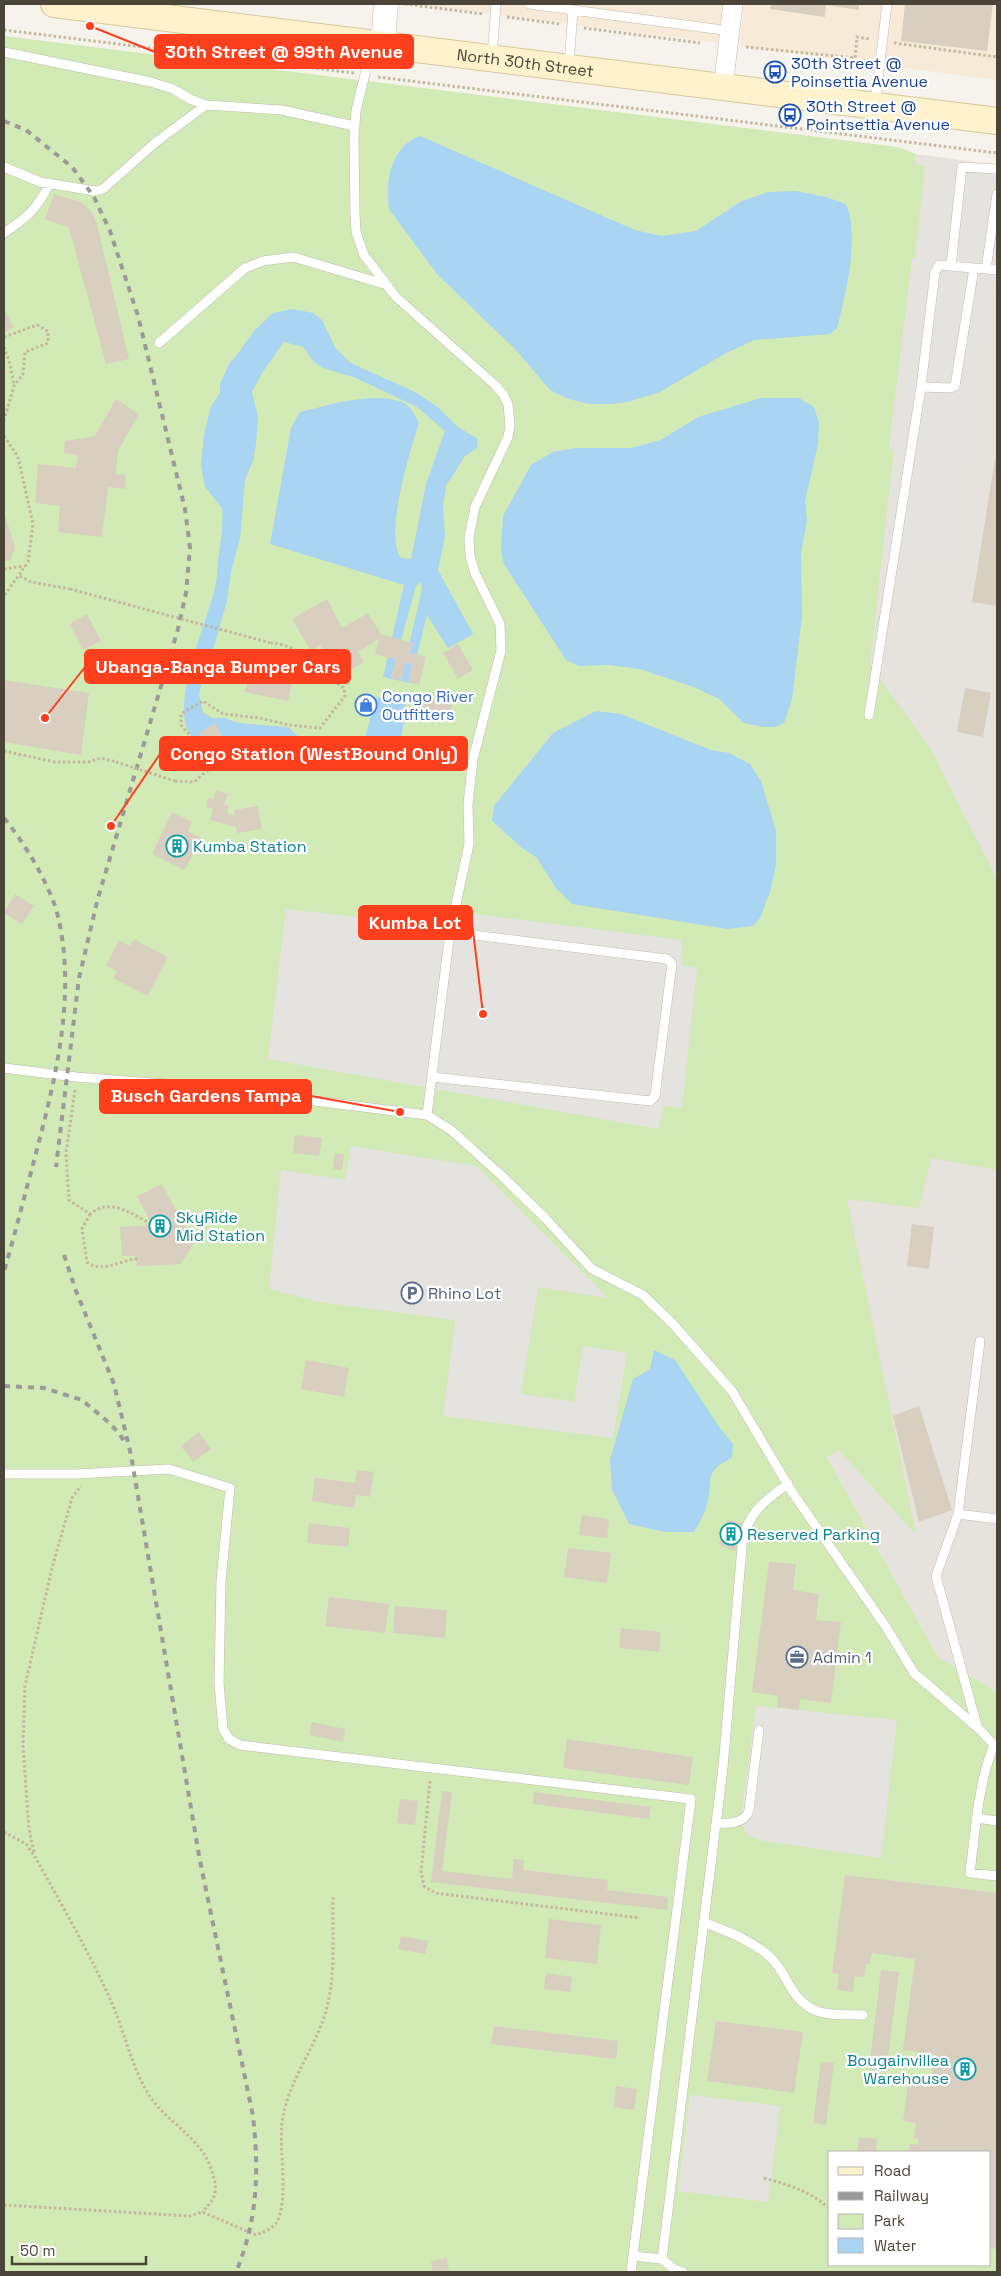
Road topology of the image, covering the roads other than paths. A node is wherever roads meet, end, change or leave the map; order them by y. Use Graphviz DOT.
graph roads {
  1 [pos="54,4"];
  2 [pos="386,4"];
  3 [pos="496,4"];
  4 [pos="529,4"];
  5 [pos="733,4"];
  6 [pos="887,4"];
  7 [pos="162,10"];
  8 [pos="573,10"];
  9 [pos="730,31"];
  10 [pos="376,43"];
  11 [pos="4,52"];
  12 [pos="491,58"];
  13 [pos="568,68"];
  14 [pos="723,87"];
  15 [pos="206,105"];
  16 [pos="874,106"];
  17 [pos="997,121"];
  18 [pos="354,126"];
  19 [pos="4,167"];
  20 [pos="997,169"];
  21 [pos="50,183"];
  22 [pos="997,194"];
  23 [pos="4,233"];
  24 [pos="951,266"];
  25 [pos="974,268"];
  26 [pos="986,269"];
  27 [pos="997,270"];
  28 [pos="385,284"];
  29 [pos="159,342"];
  30 [pos="921,386"];
  31 [pos="869,715"];
  32 [pos="450,932"];
  33 [pos="4,1068"];
  34 [pos="432,1077"];
  35 [pos="427,1115"];
  36 [pos="980,1341"];
  37 [pos="4,1474"];
  38 [pos="788,1484"];
  39 [pos="958,1514"];
  40 [pos="997,1519"];
  41 [pos="977,1727"];
  42 [pos="759,1730"];
  43 [pos="996,1747"];
  44 [pos="977,1818"];
  45 [pos="997,1821"];
  46 [pos="716,1823"];
  47 [pos="997,1876"];
  48 [pos="703,1922"];
  49 [pos="864,2014"];
  50 [pos="633,2256"];
  51 [pos="662,2259"];
  52 [pos="631,2272"];
  53 [pos="683,2272"];
  1 -- 7 [label="main road, North 30th Street"];
  2 -- 10 [label="street"];
  3 -- 12 [label="lane"];
  4 -- 8 [label="lane"];
  5 -- 9 [label="street"];
  6 -- 16 [label="lane"];
  7 -- 10 [label="main road, North 30th Street"];
  8 -- 9 [label="lane"];
  8 -- 13 [label="lane"];
  9 -- 14 [label="street"];
  10 -- 12 [label="main road, North 30th Street"];
  10 -- 18 [label="lane"];
  11 -- 15 [label="lane"];
  12 -- 13 [label="main road, North 30th Street"];
  13 -- 14 [label="main road, North 30th Street"];
  14 -- 16 [label="main road, North 30th Street"];
  15 -- 18 [label="lane"];
  15 -- 21 [label="lane"];
  16 -- 17 [label="main road, North 30th Street"];
  18 -- 28 [label="lane"];
  19 -- 21 [label="lane"];
  20 -- 24 [label="lane"];
  21 -- 23 [label="lane"];
  22 -- 26 [label="lane"];
  24 -- 25 [label="lane"];
  24 -- 30 [label="lane"];
  25 -- 26 [label="lane"];
  25 -- 30 [label="lane"];
  26 -- 27 [label="lane"];
  28 -- 29 [label="lane"];
  28 -- 32 [label="lane"];
  30 -- 31 [label="lane"];
  32 -- 34 [label="lane"];
  32 -- 34 [label="lane"];
  33 -- 35 [label="lane"];
  34 -- 35 [label="lane"];
  35 -- 38 [label="lane"];
  36 -- 39 [label="lane"];
  37 -- 50 [label="lane"];
  38 -- 41 [label="lane"];
  38 -- 46 [label="lane"];
  39 -- 40 [label="lane"];
  39 -- 41 [label="lane"];
  41 -- 43 [label="lane"];
  42 -- 46 [label="lane"];
  43 -- 44 [label="lane"];
  44 -- 45 [label="lane"];
  44 -- 47 [label="lane"];
  46 -- 48 [label="lane"];
  48 -- 49 [label="lane"];
  48 -- 51 [label="lane"];
  50 -- 51 [label="lane"];
  50 -- 52 [label="lane"];
  51 -- 53 [label="lane"];
}
